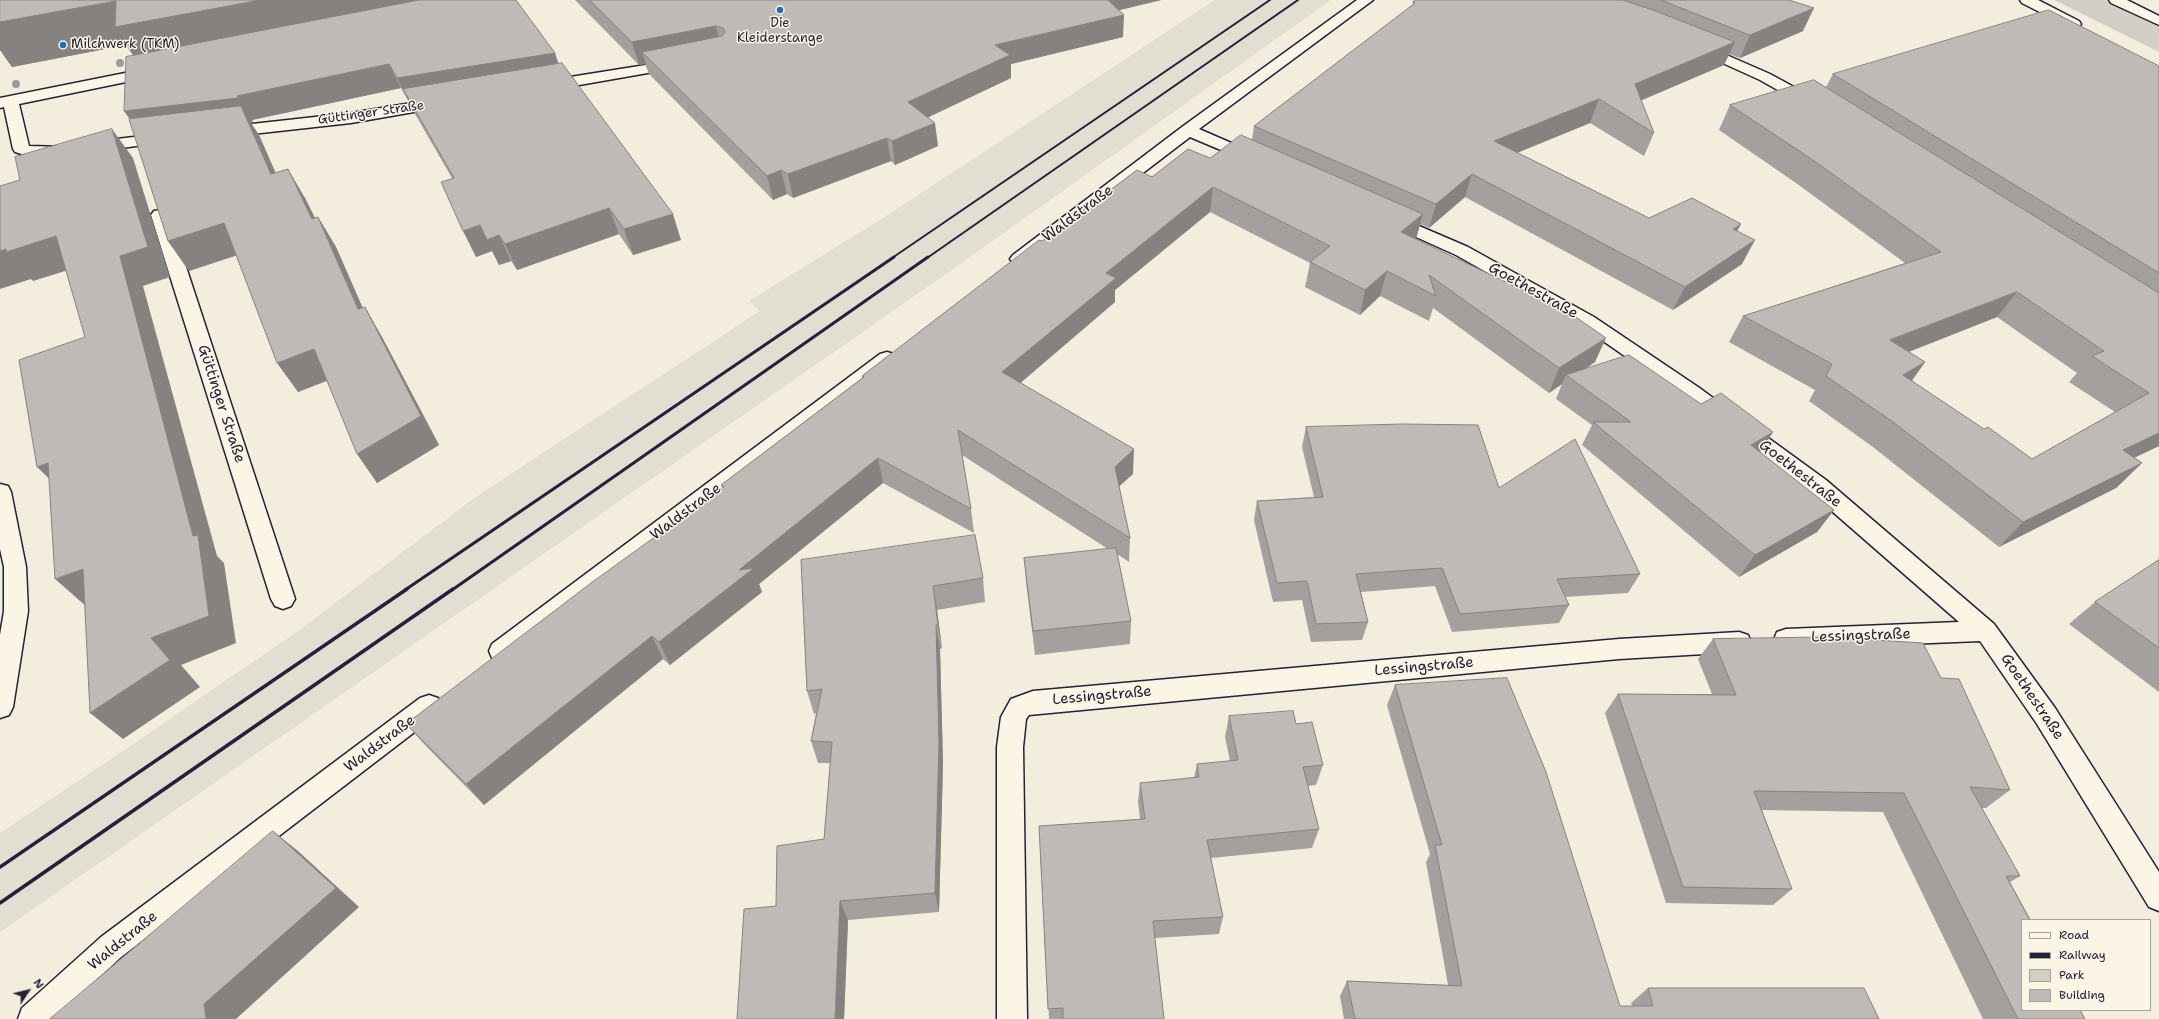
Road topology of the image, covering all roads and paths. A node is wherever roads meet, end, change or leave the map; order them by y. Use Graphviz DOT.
graph roads {
  1 [pos="1366,0"];
  2 [pos="2027,0"];
  3 [pos="2116,0"];
  4 [pos="2159,21"];
  5 [pos="2090,32"];
  6 [pos="1687,42"];
  7 [pos="693,60"];
  8 [pos="168,70"];
  9 [pos="531,88"];
  10 [pos="460,100"];
  11 [pos="6,102"];
  12 [pos="1825,110"];
  13 [pos="1188,130"];
  14 [pos="208,134"];
  15 [pos="185,136"];
  16 [pos="1273,166"];
  17 [pos="154,195"];
  18 [pos="1371,210"];
  19 [pos="1004,270"];
  20 [pos="902,348"];
  21 [pos="0,492"];
  22 [pos="283,599"];
  23 [pos="1986,631"];
  24 [pos="487,662"];
  25 [pos="443,696"];
  26 [pos="0,707"];
  27 [pos="2159,897"];
  28 [pos="33,1019"];
  29 [pos="1012,1019"];
  1 -- 13 [label="street, Waldstraße"];
  2 -- 5 [label="street"];
  3 -- 4 [label="street"];
  6 -- 12 [label="street"];
  7 -- 9 [label="street"];
  8 -- 11 [label="street"];
  10 -- 14 [label="street, Güttinger Straße"];
  11 -- 15 [label="street"];
  13 -- 16 [label="street"];
  13 -- 19 [label="street, Waldstraße"];
  17 -- 22 [label="street, Güttinger Straße"];
  18 -- 23 [label="street, Goethestraße"];
  20 -- 24 [label="street, Waldstraße"];
  21 -- 26 [label="street"];
  23 -- 27 [label="street, Goethestraße"];
  23 -- 29 [label="street, Lessingstraße"];
  25 -- 28 [label="street, Waldstraße"];
}
